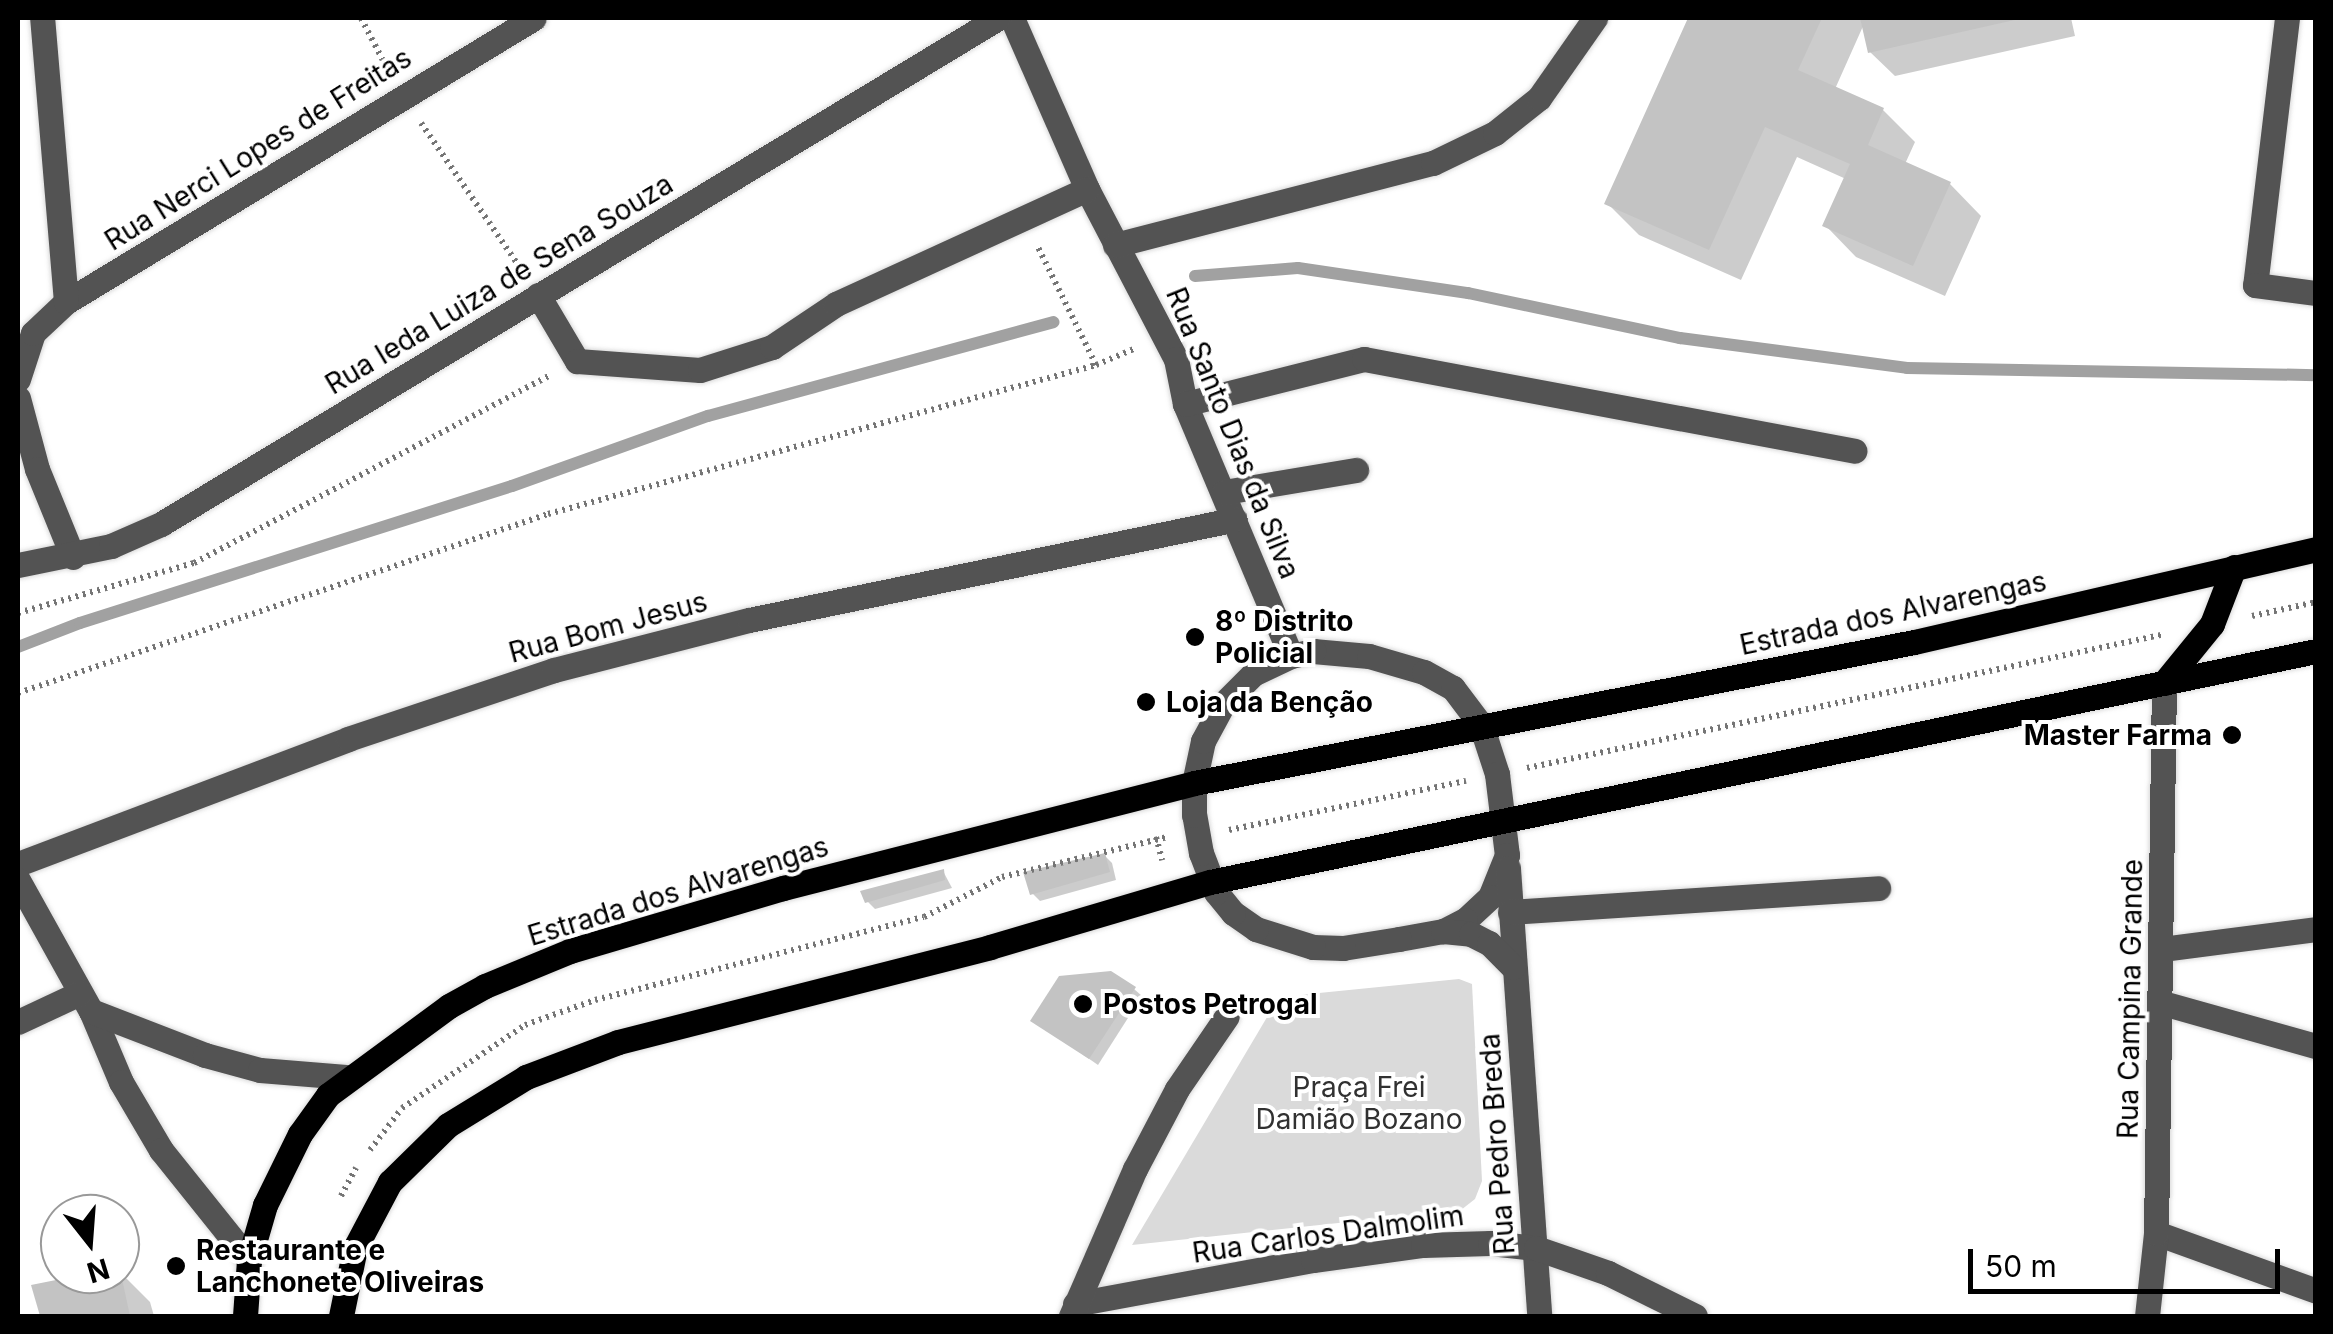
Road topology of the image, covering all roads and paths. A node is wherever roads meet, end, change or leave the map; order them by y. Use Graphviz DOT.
graph roads {
  1 [pos="361,18"];
  2 [pos="534,18"];
  3 [pos="998,18"];
  4 [pos="1012,18"];
  5 [pos="1595,18"];
  6 [pos="2287,18"];
  7 [pos="49,21"];
  8 [pos="402,96"];
  9 [pos="1086,190"];
  10 [pos="1024,218"];
  11 [pos="1115,245"];
  12 [pos="2316,293"];
  13 [pos="538,295"];
  14 [pos="66,302"];
  15 [pos="577,361"];
  16 [pos="18,379"];
  17 [pos="18,398"];
  18 [pos="1185,404"];
  19 [pos="1854,451"];
  20 [pos="1356,470"];
  21 [pos="1224,492"];
  22 [pos="1234,518"];
  23 [pos="2316,548"];
  24 [pos="74,556"];
  25 [pos="18,565"];
  26 [pos="2234,567"];
  27 [pos="2316,602"];
  28 [pos="18,613"];
  29 [pos="2212,624"];
  30 [pos="2316,651"];
  31 [pos="1290,656"];
  32 [pos="2164,683"];
  33 [pos="18,693"];
  34 [pos="1481,726"];
  35 [pos="1497,774"];
  36 [pos="1194,784"];
  37 [pos="1506,820"];
  38 [pos="1152,825"];
  39 [pos="1197,836"];
  40 [pos="1156,838"];
  41 [pos="1507,855"];
  42 [pos="1162,860"];
  43 [pos="18,864"];
  44 [pos="18,880"];
  45 [pos="1210,882"];
  46 [pos="1878,888"];
  47 [pos="1510,912"];
  48 [pos="1443,930"];
  49 [pos="2316,930"];
  50 [pos="2162,949"];
  51 [pos="1512,967"];
  52 [pos="86,1002"];
  53 [pos="2159,1002"];
  54 [pos="1227,1016"];
  55 [pos="18,1022"];
  56 [pos="2316,1046"];
  57 [pos="346,1078"];
  58 [pos="2156,1233"];
  59 [pos="1536,1248"];
  60 [pos="248,1260"];
  61 [pos="2316,1291"];
  62 [pos="1073,1310"];
  63 [pos="245,1316"];
  64 [pos="340,1316"];
  65 [pos="1540,1316"];
  66 [pos="1695,1316"];
  67 [pos="2147,1316"];
  1 -- 8 [label="path"];
  2 -- 8 [label="street, Rua Nerci Lopes de Freitas"];
  3 -- 13 [label="street, Rua Ieda Luiza de Sena Souza"];
  4 -- 9 [label="street, Rua Santo Dias da Silva"];
  5 -- 11 [label="street"];
  6 -- 12 [label="street"];
  7 -- 14 [label="street"];
  8 -- 13 [label="path"];
  8 -- 14 [label="street, Rua Nerci Lopes de Freitas"];
  9 -- 10 [label="street"];
  9 -- 11 [label="street, Rua Santo Dias da Silva"];
  10 -- 15 [label="street"];
  10 -- 33 [label="path"];
  11 -- 18 [label="street, Rua Santo Dias da Silva"];
  13 -- 15 [label="street"];
  13 -- 24 [label="street, Rua Ieda Luiza de Sena Souza"];
  14 -- 16 [label="street, Rua Nerci Lopes de Freitas"];
  15 -- 28 [label="path"];
  17 -- 24 [label="street"];
  18 -- 19 [label="street"];
  18 -- 21 [label="street, Rua Santo Dias da Silva"];
  20 -- 21 [label="street"];
  21 -- 22 [label="street, Rua Santo Dias da Silva"];
  22 -- 31 [label="street, Rua Santo Dias da Silva"];
  22 -- 43 [label="street, Rua Bom Jesus"];
  23 -- 26 [label="main road, Estrada dos Alvarengas"];
  24 -- 25 [label="street, Rua Ieda Luiza de Sena Souza"];
  26 -- 29 [label="main road"];
  26 -- 34 [label="main road, Estrada dos Alvarengas"];
  27 -- 29 [label="path"];
  29 -- 32 [label="main road"];
  29 -- 35 [label="path"];
  30 -- 32 [label="main road"];
  31 -- 34 [label="street"];
  31 -- 36 [label="street"];
  32 -- 37 [label="main road"];
  32 -- 50 [label="street, Rua Campina Grande"];
  34 -- 35 [label="street"];
  34 -- 36 [label="main road, Estrada dos Alvarengas"];
  35 -- 37 [label="street"];
  35 -- 39 [label="path"];
  36 -- 39 [label="street"];
  36 -- 57 [label="main road, Estrada dos Alvarengas"];
  37 -- 41 [label="street"];
  37 -- 45 [label="main road"];
  38 -- 40 [label="path"];
  39 -- 40 [label="path"];
  39 -- 45 [label="street"];
  40 -- 42 [label="path"];
  41 -- 47 [label="street, Rua Pedro Breda"];
  41 -- 48 [label="street"];
  44 -- 52 [label="street"];
  45 -- 48 [label="street"];
  45 -- 64 [label="main road"];
  46 -- 47 [label="street"];
  47 -- 51 [label="street, Rua Pedro Breda"];
  48 -- 51 [label="street"];
  49 -- 50 [label="street"];
  50 -- 53 [label="street, Rua Campina Grande"];
  51 -- 59 [label="street, Rua Pedro Breda"];
  52 -- 55 [label="street"];
  52 -- 57 [label="street"];
  52 -- 60 [label="street"];
  53 -- 56 [label="street"];
  53 -- 58 [label="street, Rua Campina Grande"];
  54 -- 62 [label="street"];
  57 -- 60 [label="main road, Estrada dos Alvarengas"];
  58 -- 61 [label="street"];
  58 -- 67 [label="street, Rua Campina Grande"];
  59 -- 62 [label="street, Rua Carlos Dalmolim"];
  59 -- 65 [label="street, Rua Pedro Breda"];
  59 -- 66 [label="street, Rua Carlos Dalmolim"];
  60 -- 63 [label="main road, Estrada dos Alvarengas"];
}
